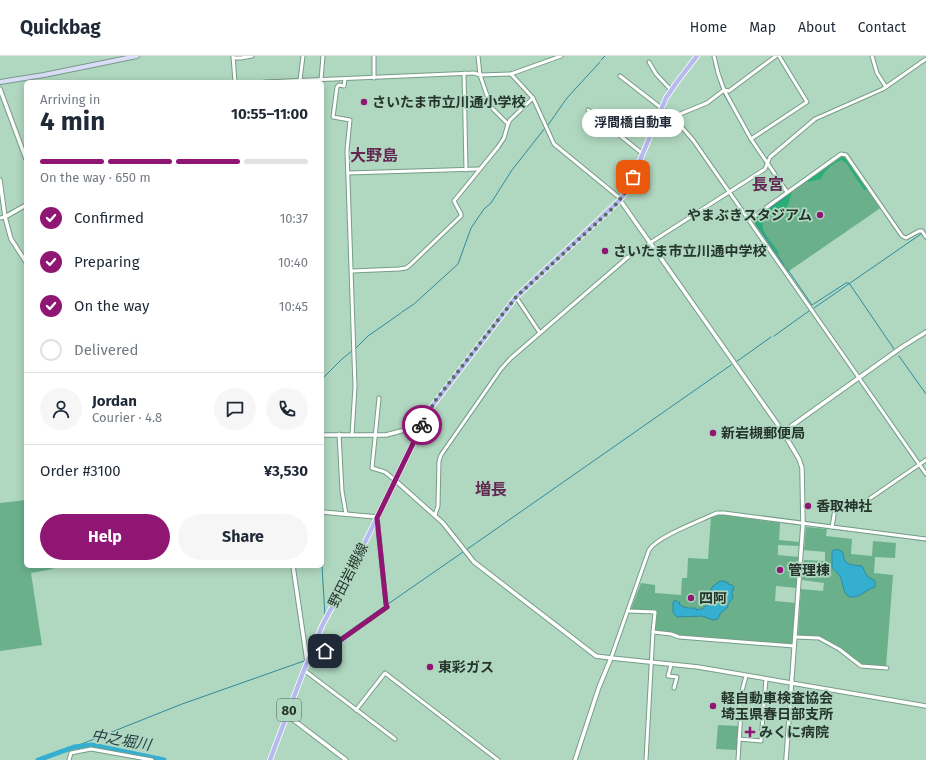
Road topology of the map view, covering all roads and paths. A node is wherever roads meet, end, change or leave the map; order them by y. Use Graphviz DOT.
graph roads {
  1 [pos="137,56"];
  2 [pos="252,56"];
  3 [pos="303,56"];
  4 [pos="323,56"];
  5 [pos="374,56"];
  6 [pos="478,56"];
  7 [pos="561,56"];
  8 [pos="698,56"];
  9 [pos="714,56"];
  10 [pos="777,56"];
  11 [pos="872,56"];
  12 [pos="233,57"];
  13 [pos="926,60"];
  14 [pos="649,62"];
  15 [pos="464,73"];
  16 [pos="511,74"];
  17 [pos="480,75"];
  18 [pos="620,76"];
  19 [pos="374,78"];
  20 [pos="345,79"];
  21 [pos="235,80"];
  22 [pos="300,80"];
  23 [pos="321,80"];
  24 [pos="0,82"];
  25 [pos="886,87"];
  26 [pos="0,89"];
  27 [pos="671,90"];
  28 [pos="723,91"];
  29 [pos="533,98"];
  30 [pos="662,108"];
  31 [pos="588,110"];
  32 [pos="673,117"];
  33 [pos="508,124"];
  34 [pos="751,139"];
  35 [pos="24,154"];
  36 [pos="643,154"];
  37 [pos="768,163"];
  38 [pos="479,169"];
  39 [pos="466,170"];
  40 [pos="348,173"];
  41 [pos="0,180"];
  42 [pos="729,192"];
  43 [pos="787,192"];
  44 [pos="621,199"];
  45 [pos="24,206"];
  46 [pos="5,217"];
  47 [pos="0,218"];
  48 [pos="749,220"];
  49 [pos="925,234"];
  50 [pos="650,243"];
  51 [pos="24,259"];
  52 [pos="352,270"];
  53 [pos="516,297"];
  54 [pos="540,332"];
  55 [pos="926,332"];
  56 [pos="859,378"];
  57 [pos="379,398"];
  58 [pos="423,424"];
  59 [pos="783,432"];
  60 [pos="339,434"];
  61 [pos="324,435"];
  62 [pos="352,435"];
  63 [pos="376,435"];
  64 [pos="926,460"];
  65 [pos="919,465"];
  66 [pos="926,474"];
  67 [pos="396,481"];
  68 [pos="324,512"];
  69 [pos="346,514"];
  70 [pos="435,515"];
  71 [pos="377,518"];
  72 [pos="803,524"];
  73 [pos="832,528"];
  74 [pos="926,539"];
  75 [pos="293,568"];
  76 [pos="628,611"];
  77 [pos="653,632"];
  78 [pos="795,637"];
  79 [pos="794,646"];
  80 [pos="611,658"];
  81 [pos="308,659"];
  82 [pos="651,662"];
  83 [pos="671,665"];
  84 [pos="887,668"];
  85 [pos="304,670"];
  86 [pos="746,676"];
  87 [pos="766,679"];
  88 [pos="792,684"];
  89 [pos="674,688"];
  90 [pos="926,706"];
  91 [pos="356,710"];
  92 [pos="288,715"];
  93 [pos="395,739"];
  94 [pos="739,739"];
  95 [pos="69,760"];
  96 [pos="152,760"];
  97 [pos="270,760"];
  98 [pos="346,760"];
  99 [pos="498,760"];
  100 [pos="575,760"];
  101 [pos="646,760"];
  102 [pos="738,760"];
  103 [pos="786,760"];
  1 -- 24 [label="main road"];
  2 -- 12 [label="street"];
  3 -- 22 [label="street"];
  4 -- 23 [label="street"];
  5 -- 19 [label="street"];
  6 -- 17 [label="street"];
  7 -- 16 [label="street"];
  8 -- 27 [label="main road, 野田岩槻線 / 80"];
  9 -- 28 [label="street"];
  10 -- 28 [label="street"];
  10 -- 34 [label="street"];
  11 -- 25 [label="street"];
  12 -- 21 [label="street"];
  13 -- 25 [label="street"];
  14 -- 27 [label="street"];
  15 -- 17 [label="street"];
  15 -- 19 [label="street"];
  15 -- 39 [label="street"];
  16 -- 17 [label="street"];
  16 -- 29 [label="street"];
  17 -- 33 [label="street"];
  18 -- 30 [label="street"];
  19 -- 20 [label="street"];
  20 -- 23 [label="street"];
  20 -- 40 [label="street"];
  22 -- 23 [label="street"];
  25 -- 37 [label="street"];
  26 -- 35 [label="street"];
  27 -- 30 [label="main road, 野田岩槻線 / 80"];
  28 -- 32 [label="street"];
  28 -- 34 [label="street"];
  29 -- 33 [label="street"];
  29 -- 44 [label="street"];
  30 -- 32 [label="street"];
  30 -- 36 [label="main road, 野田岩槻線 / 80"];
  31 -- 36 [label="street"];
  32 -- 42 [label="street"];
  33 -- 38 [label="street"];
  34 -- 37 [label="street"];
  36 -- 44 [label="main road, 野田岩槻線 / 80"];
  37 -- 42 [label="street"];
  37 -- 43 [label="street"];
  38 -- 39 [label="street"];
  38 -- 52 [label="street"];
  39 -- 40 [label="street"];
  40 -- 52 [label="street"];
  41 -- 46 [label="street"];
  42 -- 48 [label="street"];
  42 -- 50 [label="street"];
  43 -- 48 [label="street"];
  43 -- 49 [label="street"];
  44 -- 50 [label="street"];
  44 -- 53 [label="main road, 野田岩槻線 / 80"];
  45 -- 46 [label="street"];
  46 -- 47 [label="street"];
  46 -- 51 [label="street"];
  48 -- 56 [label="street"];
  50 -- 54 [label="street"];
  50 -- 59 [label="street"];
  52 -- 62 [label="street"];
  53 -- 54 [label="street"];
  53 -- 58 [label="main road, 野田岩槻線 / 80"];
  54 -- 70 [label="street"];
  55 -- 56 [label="street"];
  56 -- 59 [label="street"];
  56 -- 65 [label="street"];
  57 -- 63 [label="street"];
  58 -- 63 [label="street"];
  58 -- 67 [label="main road, 野田岩槻線 / 80"];
  59 -- 72 [label="street"];
  60 -- 61 [label="street"];
  60 -- 62 [label="street"];
  60 -- 69 [label="street"];
  62 -- 63 [label="street"];
  63 -- 67 [label="street"];
  64 -- 65 [label="street"];
  65 -- 66 [label="street"];
  65 -- 73 [label="street"];
  67 -- 70 [label="street"];
  67 -- 71 [label="main road, 野田岩槻線 / 80"];
  68 -- 69 [label="street"];
  69 -- 71 [label="street"];
  70 -- 80 [label="street"];
  71 -- 81 [label="main road, 野田岩槻線 / 80"];
  71 -- 81 [label="street"];
  72 -- 73 [label="street"];
  72 -- 76 [label="street"];
  72 -- 78 [label="street"];
  73 -- 74 [label="street"];
  75 -- 81 [label="street"];
  76 -- 77 [label="street"];
  76 -- 80 [label="street"];
  77 -- 79 [label="street"];
  77 -- 82 [label="street"];
  78 -- 79 [label="street"];
  78 -- 84 [label="street"];
  79 -- 88 [label="street"];
  80 -- 82 [label="street"];
  80 -- 100 [label="street"];
  81 -- 85 [label="main road, 野田岩槻線 / 80"];
  82 -- 83 [label="street"];
  82 -- 101 [label="street"];
  83 -- 86 [label="street"];
  83 -- 89 [label="street"];
  85 -- 91 [label="street"];
  85 -- 92 [label="main road, 野田岩槻線 / 80"];
  86 -- 87 [label="street"];
  86 -- 94 [label="street"];
  87 -- 88 [label="street"];
  87 -- 94 [label="street"];
  88 -- 90 [label="street"];
  88 -- 103 [label="street"];
  91 -- 93 [label="street"];
  91 -- 99 [label="street"];
  92 -- 97 [label="main road, 野田岩槻線 / 80"];
  92 -- 98 [label="street"];
  94 -- 102 [label="street"];
  95 -- 96 [label="street"];
}
